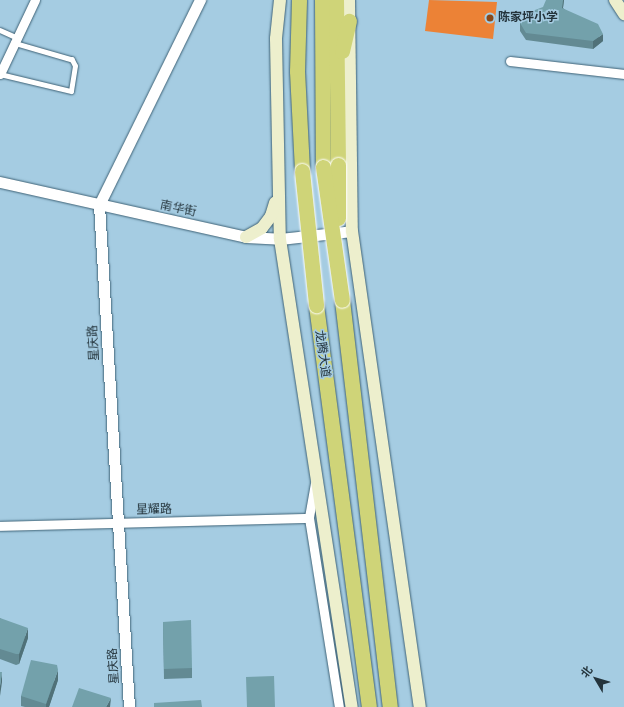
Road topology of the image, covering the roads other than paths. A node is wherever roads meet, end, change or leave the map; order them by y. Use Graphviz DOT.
graph roads {
  1 [pos="35,0"];
  2 [pos="200,0"];
  3 [pos="280,0"];
  4 [pos="290,0"];
  5 [pos="299,0"];
  6 [pos="322,0"];
  7 [pos="336,0"];
  8 [pos="349,0"];
  9 [pos="615,0"];
  10 [pos="624,14"];
  11 [pos="342,19"];
  12 [pos="0,30"];
  13 [pos="296,35"];
  14 [pos="15,40"];
  15 [pos="4,56"];
  16 [pos="510,61"];
  17 [pos="0,74"];
  18 [pos="624,74"];
  19 [pos="331,166"];
  20 [pos="0,182"];
  21 [pos="276,196"];
  22 [pos="98,205"];
  23 [pos="352,231"];
  24 [pos="246,237"];
  25 [pos="280,239"];
  26 [pos="317,474"];
  27 [pos="309,518"];
  28 [pos="118,523"];
  29 [pos="0,526"];
  30 [pos="129,707"];
  31 [pos="340,707"];
  32 [pos="352,707"];
  33 [pos="369,707"];
  34 [pos="390,707"];
  35 [pos="420,707"];
  1 -- 14 [label="street"];
  2 -- 22 [label="street"];
  3 -- 21 [label="main road"];
  4 -- 13 [label="highway"];
  5 -- 13 [label="highway, 龙腾大道"];
  6 -- 19 [label="highway"];
  7 -- 11 [label="highway"];
  8 -- 11 [label="main road"];
  9 -- 10 [label="main road"];
  11 -- 19 [label="highway"];
  11 -- 23 [label="main road"];
  12 -- 14 [label="lane"];
  13 -- 33 [label="highway, 龙腾大道, bridge"];
  14 -- 15 [label="street"];
  14 -- 17 [label="lane"];
  15 -- 17 [label="street"];
  16 -- 18 [label="street"];
  19 -- 34 [label="highway, bridge"];
  20 -- 22 [label="street, 南华街"];
  21 -- 24 [label="main road"];
  21 -- 25 [label="main road"];
  22 -- 24 [label="street, 南华街"];
  22 -- 28 [label="street, 星庆路"];
  23 -- 25 [label="street, 南华街"];
  23 -- 35 [label="main road"];
  24 -- 25 [label="street, 南华街"];
  25 -- 26 [label="main road"];
  26 -- 27 [label="street"];
  26 -- 32 [label="main road"];
  27 -- 28 [label="street, 星耀路"];
  27 -- 31 [label="street"];
  28 -- 29 [label="street, 星耀路"];
  28 -- 30 [label="street, 星庆路"];
}
